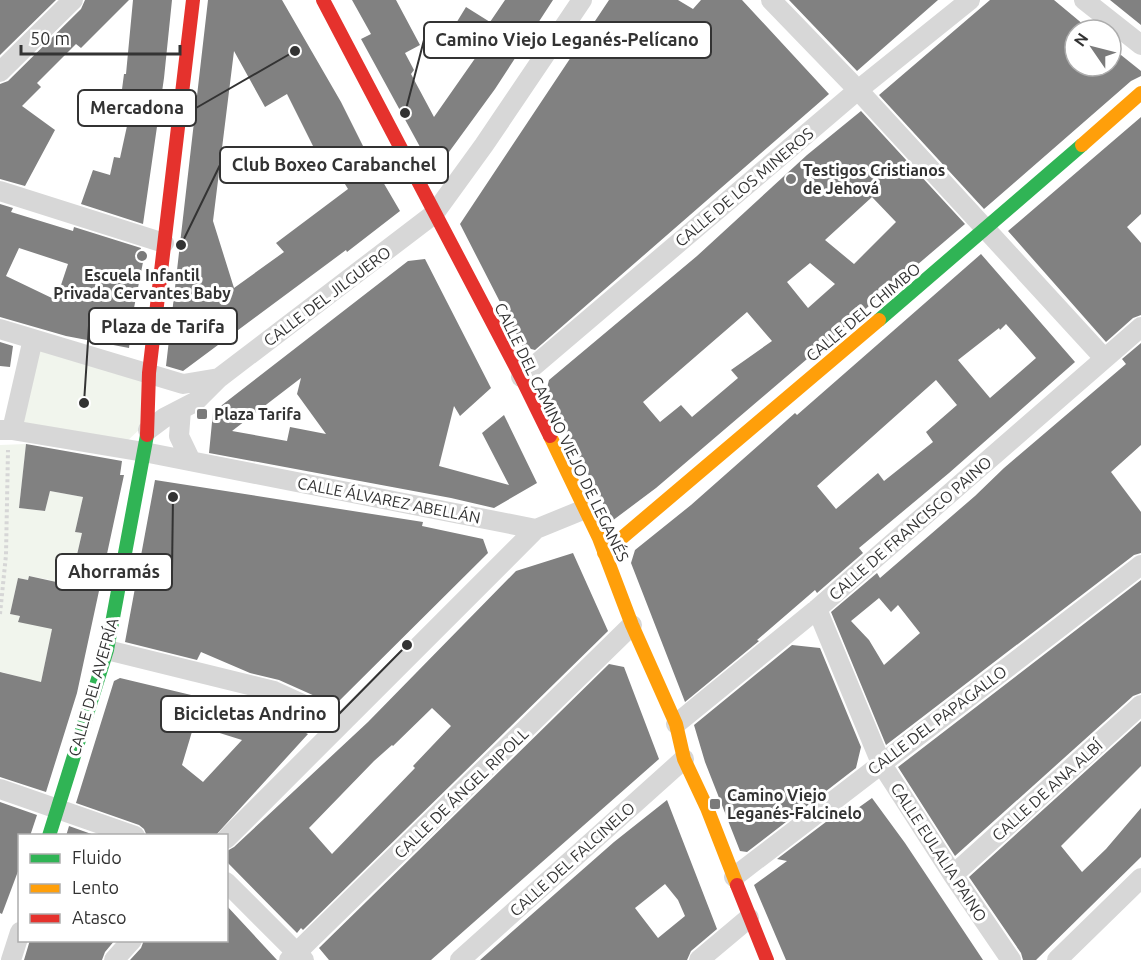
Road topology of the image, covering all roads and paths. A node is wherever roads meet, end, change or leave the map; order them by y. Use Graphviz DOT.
graph roads {
  1 [pos="73,0"];
  2 [pos="193,0"];
  3 [pos="323,0"];
  4 [pos="582,0"];
  5 [pos="771,0"];
  6 [pos="970,0"];
  7 [pos="1084,0"];
  8 [pos="1141,45"];
  9 [pos="0,72"];
  10 [pos="858,90"];
  11 [pos="1141,93"];
  12 [pos="0,191"];
  13 [pos="434,214"];
  14 [pos="986,229"];
  15 [pos="164,243"];
  16 [pos="1141,327"];
  17 [pos="0,329"];
  18 [pos="33,339"];
  19 [pos="1104,358"];
  20 [pos="149,373"];
  21 [pos="521,377"];
  22 [pos="219,378"];
  23 [pos="181,410"];
  24 [pos="6,430"];
  25 [pos="148,430"];
  26 [pos="144,452"];
  27 [pos="191,461"];
  28 [pos="585,510"];
  29 [pos="536,529"];
  30 [pos="604,553"];
  31 [pos="1141,565"];
  32 [pos="817,609"];
  33 [pos="0,614"];
  34 [pos="632,626"];
  35 [pos="107,650"];
  36 [pos="1141,705"];
  37 [pos="342,722"];
  38 [pos="676,724"];
  39 [pos="684,759"];
  40 [pos="881,763"];
  41 [pos="0,789"];
  42 [pos="58,808"];
  43 [pos="50,834"];
  44 [pos="130,834"];
  45 [pos="228,837"];
  46 [pos="953,875"];
  47 [pos="734,877"];
  48 [pos="1141,878"];
  49 [pos="228,884"];
  50 [pos="749,918"];
  51 [pos="18,938"];
  52 [pos="130,942"];
  53 [pos="297,957"];
  54 [pos="11,960"];
  55 [pos="114,960"];
  56 [pos="460,960"];
  57 [pos="699,960"];
  58 [pos="766,960"];
  59 [pos="1011,960"];
  60 [pos="1057,960"];
  1 -- 9 [label="street"];
  2 -- 15 [label="street, CALLE DEL AVEFRÍA"];
  3 -- 13 [label="street, CALLE DEL CAMINO VIEJO DE LEGANÉS"];
  4 -- 13 [label="street, CALLE DEL JILGUERO"];
  5 -- 10 [label="street"];
  6 -- 10 [label="street, CALLE DE LOS MINEROS"];
  7 -- 8 [label="street"];
  10 -- 14 [label="street"];
  10 -- 21 [label="street, CALLE DE LOS MINEROS"];
  11 -- 14 [label="street, CALLE DEL CHIMBO"];
  12 -- 15 [label="street"];
  13 -- 21 [label="street, CALLE DEL CAMINO VIEJO DE LEGANÉS"];
  13 -- 22 [label="street, CALLE DEL JILGUERO"];
  14 -- 19 [label="street"];
  14 -- 30 [label="street, CALLE DEL CHIMBO"];
  15 -- 20 [label="street, CALLE DEL AVEFRÍA"];
  16 -- 19 [label="street, CALLE DE FRANCISCO PAINO"];
  17 -- 18 [label="street, CALLE DEL JILGUERO"];
  18 -- 20 [label="street, CALLE DEL JILGUERO"];
  18 -- 24 [label="street"];
  19 -- 32 [label="street, CALLE DE FRANCISCO PAINO"];
  20 -- 22 [label="street, CALLE DEL JILGUERO"];
  20 -- 25 [label="street, CALLE DEL AVEFRÍA"];
  21 -- 28 [label="street, CALLE DEL CAMINO VIEJO DE LEGANÉS"];
  22 -- 23 [label="street, CALLE DEL JILGUERO"];
  23 -- 25 [label="street, CALLE DEL JILGUERO"];
  23 -- 27 [label="street"];
  24 -- 26 [label="street, CALLE ÁLVAREZ ABELLÁN"];
  24 -- 33 [label="path"];
  25 -- 26 [label="street, CALLE DEL AVEFRÍA"];
  26 -- 27 [label="street, CALLE ÁLVAREZ ABELLÁN"];
  26 -- 35 [label="street, CALLE DEL AVEFRÍA"];
  27 -- 29 [label="street, CALLE ÁLVAREZ ABELLÁN"];
  28 -- 29 [label="street"];
  28 -- 30 [label="street, CALLE DEL CAMINO VIEJO DE LEGANÉS"];
  29 -- 37 [label="street"];
  30 -- 34 [label="street, CALLE DEL CAMINO VIEJO DE LEGANÉS"];
  31 -- 40 [label="street, CALLE DEL PAPAGALLO"];
  32 -- 38 [label="street, CALLE DE FRANCISCO PAINO"];
  32 -- 40 [label="street, CALLE EULALIA PAINO"];
  34 -- 38 [label="street, CALLE DEL CAMINO VIEJO DE LEGANÉS"];
  34 -- 53 [label="street, CALLE DE ÁNGEL RIPOLL"];
  35 -- 37 [label="street"];
  35 -- 42 [label="street, CALLE DEL AVEFRÍA"];
  36 -- 46 [label="street, CALLE DE ANA ALBÍ"];
  37 -- 45 [label="street"];
  38 -- 39 [label="street, CALLE DEL CAMINO VIEJO DE LEGANÉS"];
  39 -- 47 [label="street, CALLE DEL CAMINO VIEJO DE LEGANÉS"];
  39 -- 56 [label="street, CALLE DEL FALCINELO"];
  40 -- 46 [label="street, CALLE EULALIA PAINO"];
  40 -- 47 [label="street, CALLE DEL PAPAGALLO"];
  41 -- 42 [label="street"];
  42 -- 43 [label="street, CALLE DEL AVEFRÍA"];
  42 -- 44 [label="street"];
  46 -- 59 [label="street, CALLE EULALIA PAINO"];
  47 -- 50 [label="street, CALLE DEL CAMINO VIEJO DE LEGANÉS"];
  48 -- 60 [label="street"];
  49 -- 53 [label="street"];
  50 -- 57 [label="street"];
  50 -- 58 [label="street, CALLE DEL CAMINO VIEJO DE LEGANÉS"];
  51 -- 54 [label="street"];
  52 -- 55 [label="street"];
}
